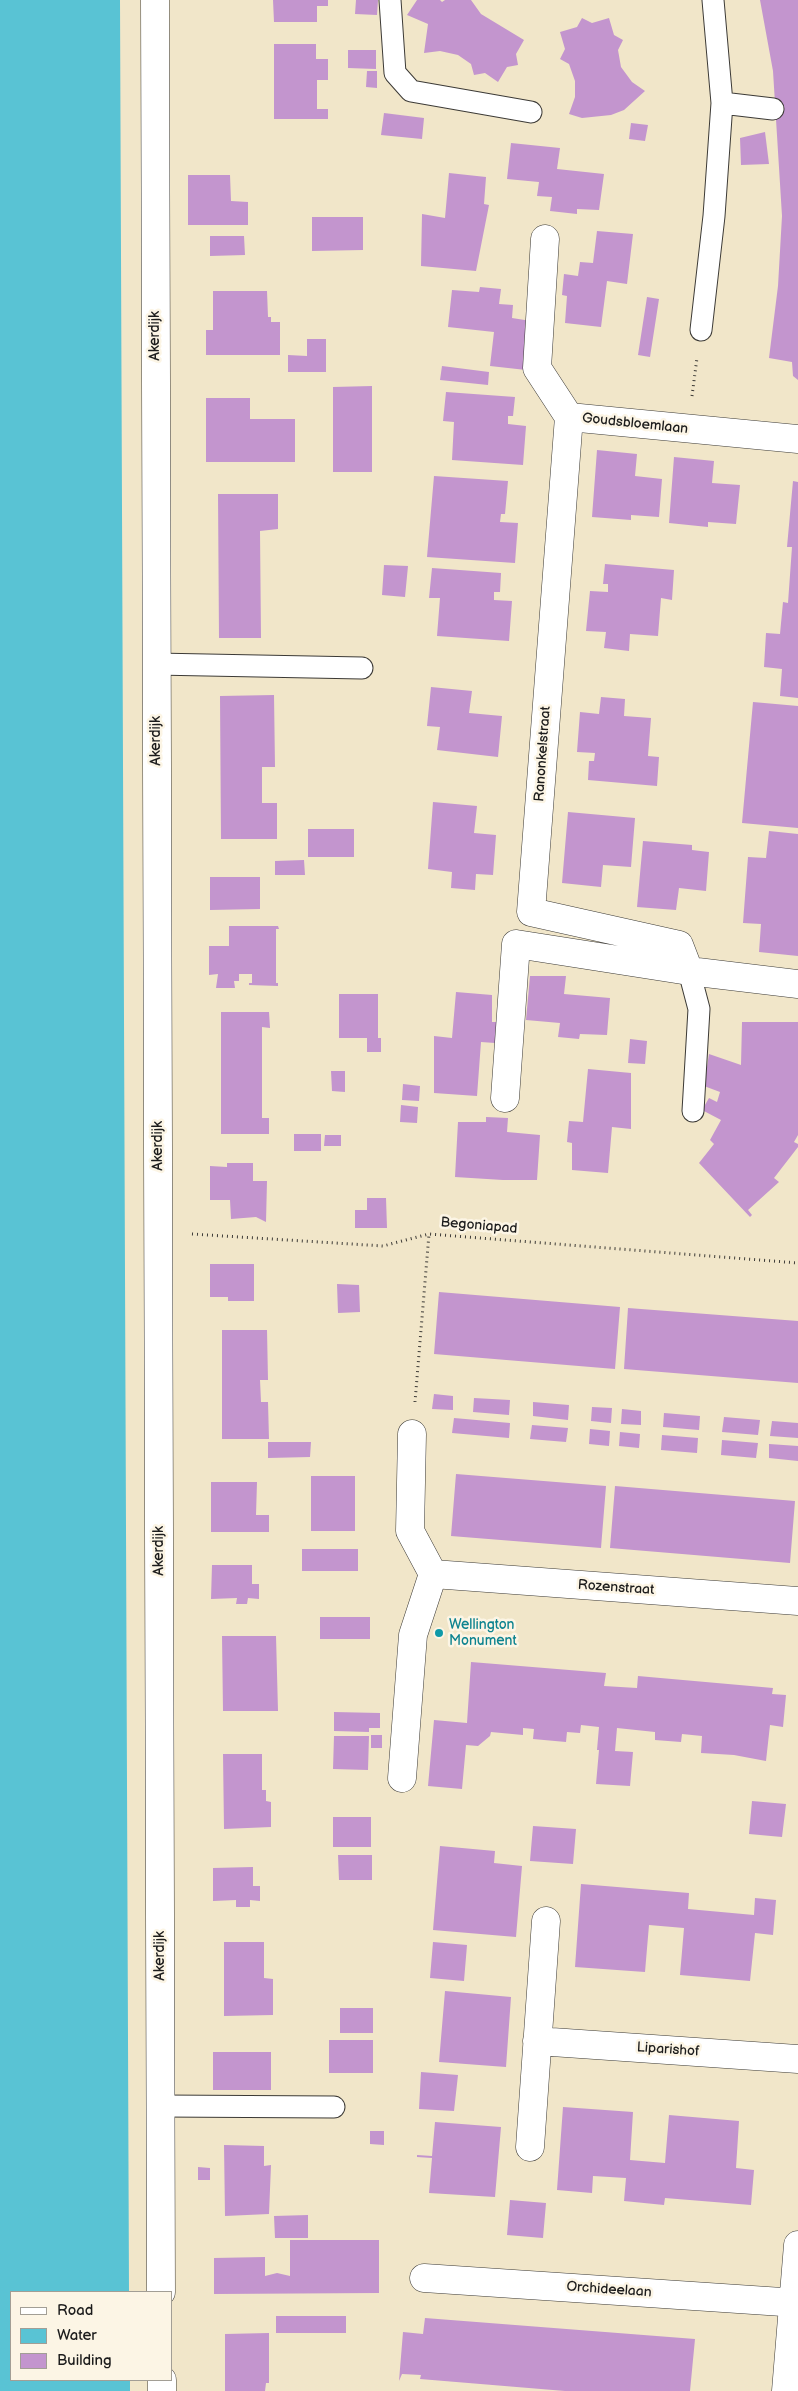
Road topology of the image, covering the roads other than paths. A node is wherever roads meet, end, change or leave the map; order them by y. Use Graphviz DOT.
graph roads {
  1 [pos="155,0"];
  2 [pos="390,0"];
  3 [pos="713,0"];
  4 [pos="722,103"];
  5 [pos="773,109"];
  6 [pos="531,112"];
  7 [pos="545,239"];
  8 [pos="701,330"];
  9 [pos="569,417"];
  10 [pos="798,439"];
  11 [pos="155,664"];
  12 [pos="362,668"];
  13 [pos="689,971"];
  14 [pos="798,984"];
  15 [pos="505,1098"];
  16 [pos="693,1110"];
  17 [pos="412,1434"];
  18 [pos="433,1574"];
  19 [pos="798,1602"];
  20 [pos="402,1778"];
  21 [pos="546,1921"];
  22 [pos="537,2041"];
  23 [pos="798,2059"];
  24 [pos="161,2106"];
  25 [pos="334,2107"];
  26 [pos="530,2147"];
  27 [pos="798,2245"];
  28 [pos="424,2278"];
  29 [pos="162,2291"];
  30 [pos="796,2303"];
  31 [pos="786,2391"];
  1 -- 11 [label="street, Akerdijk"];
  2 -- 6 [label="lane"];
  3 -- 4 [label="lane"];
  4 -- 5 [label="lane"];
  4 -- 8 [label="lane"];
  7 -- 9 [label="street, Goudsbloemlaan"];
  9 -- 10 [label="street, Goudsbloemlaan"];
  9 -- 13 [label="street, Ranonkelstraat"];
  11 -- 12 [label="lane"];
  11 -- 24 [label="street, Akerdijk"];
  13 -- 14 [label="street"];
  13 -- 15 [label="street"];
  13 -- 16 [label="lane, Ranonkelstraat"];
  17 -- 18 [label="street"];
  18 -- 19 [label="street, Rozenstraat"];
  18 -- 20 [label="street"];
  21 -- 22 [label="street"];
  22 -- 23 [label="street, Liparishof"];
  22 -- 26 [label="street"];
  24 -- 25 [label="lane"];
  24 -- 29 [label="street, Akerdijk"];
  27 -- 30 [label="street"];
  28 -- 30 [label="street, Orchideelaan"];
  30 -- 31 [label="street"];
}
